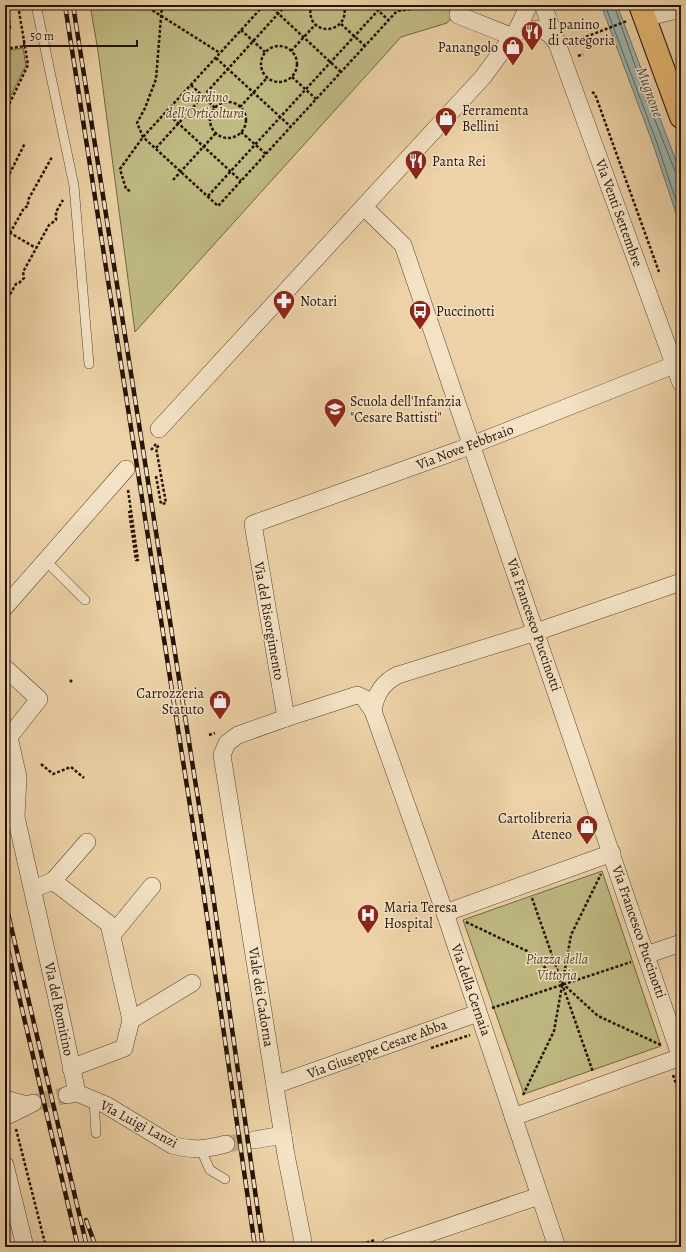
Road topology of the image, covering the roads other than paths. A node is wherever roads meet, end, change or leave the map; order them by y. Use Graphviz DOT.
graph roads {
  1 [pos="36,5"];
  2 [pos="529,5"];
  3 [pos="543,5"];
  4 [pos="681,10"];
  5 [pos="458,15"];
  6 [pos="636,15"];
  7 [pos="515,35"];
  8 [pos="565,47"];
  9 [pos="681,117"];
  10 [pos="364,207"];
  11 [pos="89,364"];
  12 [pos="674,365"];
  13 [pos="681,383"];
  14 [pos="160,437"];
  15 [pos="471,445"];
  16 [pos="126,469"];
  17 [pos="253,524"];
  18 [pos="46,561"];
  19 [pos="681,582"];
  20 [pos="85,600"];
  21 [pos="5,607"];
  22 [pos="536,632"];
  23 [pos="5,668"];
  24 [pos="373,711"];
  25 [pos="286,718"];
  26 [pos="87,842"];
  27 [pos="612,853"];
  28 [pos="53,881"];
  29 [pos="152,886"];
  30 [pos="33,889"];
  31 [pos="445,913"];
  32 [pos="112,935"];
  33 [pos="681,943"];
  34 [pos="641,958"];
  35 [pos="192,983"];
  36 [pos="485,1011"];
  37 [pos="131,1020"];
  38 [pos="681,1058"];
  39 [pos="71,1068"];
  40 [pos="275,1085"];
  41 [pos="5,1100"];
  42 [pos="94,1100"];
  43 [pos="513,1117"];
  44 [pos="11,1122"];
  45 [pos="96,1133"];
  46 [pos="283,1135"];
  47 [pos="254,1140"];
  48 [pos="226,1144"];
  49 [pos="201,1150"];
  50 [pos="5,1165"];
  51 [pos="225,1179"];
  52 [pos="9,1196"];
  53 [pos="539,1196"];
  54 [pos="25,1247"];
  55 [pos="304,1247"];
  56 [pos="389,1247"];
  57 [pos="556,1247"];
  1 -- 11 [label="lane"];
  2 -- 7 [label="street"];
  3 -- 8 [label="street, Via Venti Settembre"];
  4 -- 6 [label="street"];
  5 -- 7 [label="street"];
  6 -- 9 [label="main road"];
  7 -- 8 [label="street, Via Venti Settembre"];
  7 -- 10 [label="street"];
  8 -- 12 [label="street, Via Venti Settembre"];
  10 -- 14 [label="street"];
  10 -- 15 [label="street, Via Francesco Puccinotti"];
  12 -- 13 [label="street, Via Venti Settembre"];
  12 -- 15 [label="street, Via Nove Febbraio"];
  15 -- 17 [label="street, Via Nove Febbraio"];
  15 -- 22 [label="street, Via Francesco Puccinotti"];
  16 -- 18 [label="street"];
  17 -- 25 [label="street, Via del Risorgimento"];
  18 -- 20 [label="lane"];
  18 -- 21 [label="street"];
  19 -- 22 [label="street"];
  22 -- 24 [label="street"];
  22 -- 27 [label="street, Via Francesco Puccinotti"];
  23 -- 30 [label="street, Via del Romitino"];
  24 -- 25 [label="street"];
  24 -- 31 [label="street, Via della Cernaia"];
  25 -- 40 [label="street, Viale dei Cadorna"];
  26 -- 28 [label="street"];
  27 -- 31 [label="street"];
  27 -- 34 [label="street, Via Francesco Puccinotti"];
  28 -- 30 [label="street"];
  28 -- 32 [label="street, Via del Romitino"];
  29 -- 32 [label="street"];
  30 -- 39 [label="street, Via del Romitino"];
  31 -- 36 [label="street, Via della Cernaia"];
  32 -- 37 [label="street, Via del Romitino"];
  33 -- 34 [label="street"];
  34 -- 38 [label="street, Via Francesco Puccinotti"];
  35 -- 37 [label="street"];
  36 -- 40 [label="street, Via Giuseppe Cesare Abba"];
  36 -- 43 [label="street, Via della Cernaia"];
  37 -- 39 [label="street, Via del Romitino"];
  38 -- 43 [label="street"];
  39 -- 42 [label="street, Via Luigi Lanzi"];
  40 -- 46 [label="street, Viale dei Cadorna"];
  41 -- 44 [label="street"];
  42 -- 45 [label="lane"];
  42 -- 49 [label="street, Via Luigi Lanzi"];
  43 -- 53 [label="street, Via della Cernaia"];
  46 -- 47 [label="street"];
  46 -- 55 [label="street, Viale dei Cadorna"];
  48 -- 49 [label="street, Via Luigi Lanzi"];
  49 -- 51 [label="lane"];
  50 -- 52 [label="street"];
  52 -- 54 [label="street"];
  53 -- 56 [label="street"];
  53 -- 57 [label="street, Via della Cernaia"];
}
